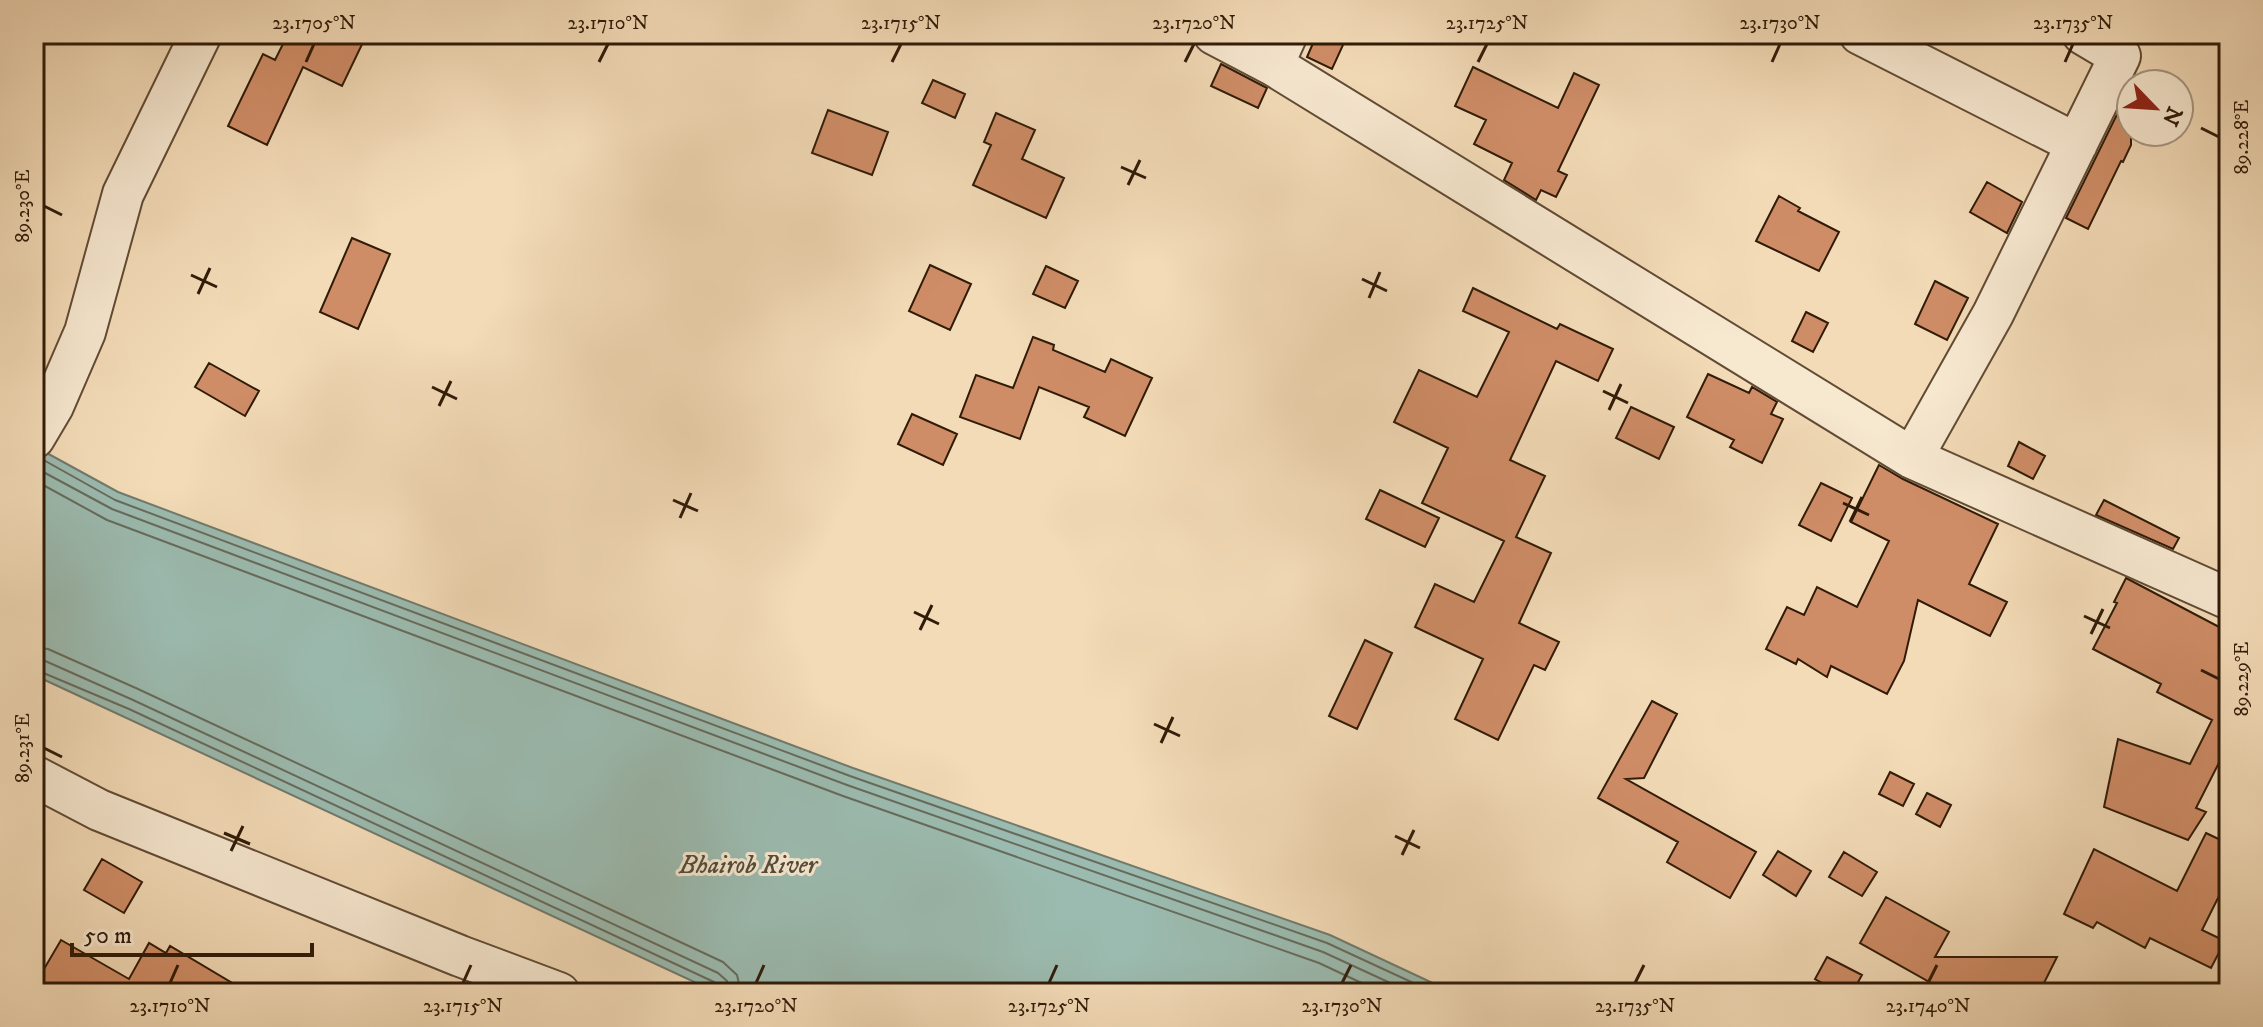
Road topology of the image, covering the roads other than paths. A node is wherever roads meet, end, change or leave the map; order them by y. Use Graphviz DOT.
graph roads {
  1 [pos="201,34"];
  2 [pos="1214,34"];
  3 [pos="1860,34"];
  4 [pos="2083,34"];
  5 [pos="1280,50"];
  6 [pos="2077,144"];
  7 [pos="44,422"];
  8 [pos="1912,458"];
  9 [pos="2229,599"];
  10 [pos="34,776"];
  11 [pos="559,993"];
  1 -- 7 [label="street"];
  2 -- 5 [label="street"];
  3 -- 6 [label="street"];
  4 -- 6 [label="street"];
  5 -- 8 [label="street"];
  6 -- 8 [label="street"];
  8 -- 9 [label="street"];
  10 -- 11 [label="street"];
}
